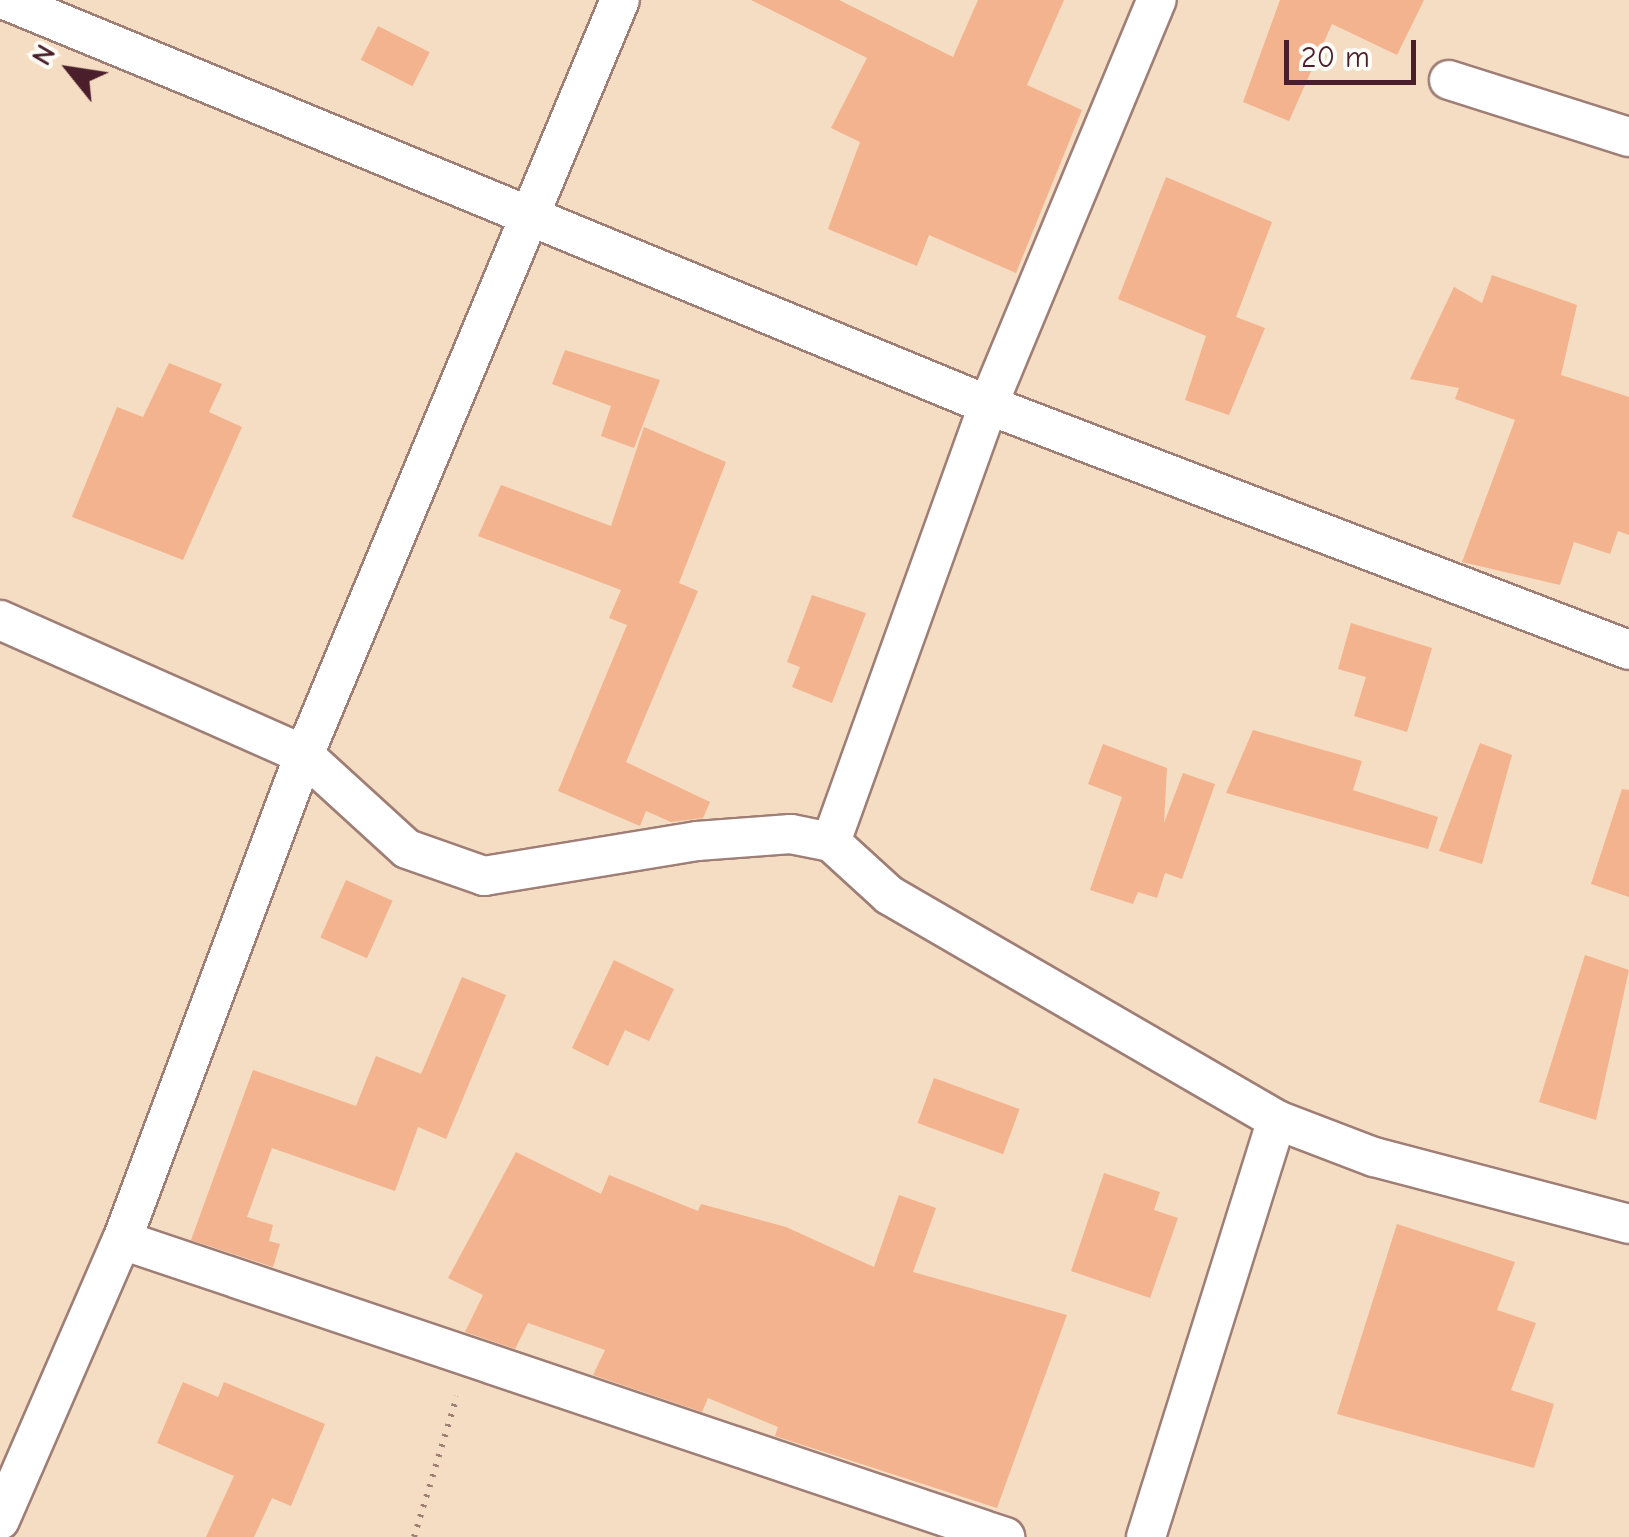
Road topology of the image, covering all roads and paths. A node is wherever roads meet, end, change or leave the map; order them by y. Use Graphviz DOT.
graph roads {
  1 [pos="6,0"];
  2 [pos="620,0"];
  3 [pos="1157,0"];
  4 [pos="90,15"];
  5 [pos="1449,80"];
  6 [pos="1629,136"];
  7 [pos="530,221"];
  8 [pos="988,405"];
  9 [pos="0,620"];
  10 [pos="1629,650"];
  11 [pos="304,755"];
  12 [pos="831,842"];
  13 [pos="1278,1120"];
  14 [pos="1629,1224"];
  15 [pos="122,1240"];
  16 [pos="469,1356"];
  17 [pos="0,1520"];
  18 [pos="414,1537"];
  19 [pos="1006,1537"];
  20 [pos="1146,1537"];
  1 -- 4 [label="street"];
  2 -- 7 [label="street"];
  3 -- 8 [label="street"];
  4 -- 7 [label="street"];
  5 -- 6 [label="street"];
  7 -- 8 [label="street"];
  7 -- 11 [label="street"];
  8 -- 10 [label="street"];
  8 -- 12 [label="street"];
  9 -- 11 [label="street"];
  11 -- 12 [label="street"];
  11 -- 15 [label="street"];
  12 -- 13 [label="street"];
  13 -- 14 [label="street"];
  13 -- 20 [label="street"];
  15 -- 16 [label="street"];
  15 -- 17 [label="street"];
  16 -- 18 [label="path"];
  16 -- 19 [label="street"];
}
